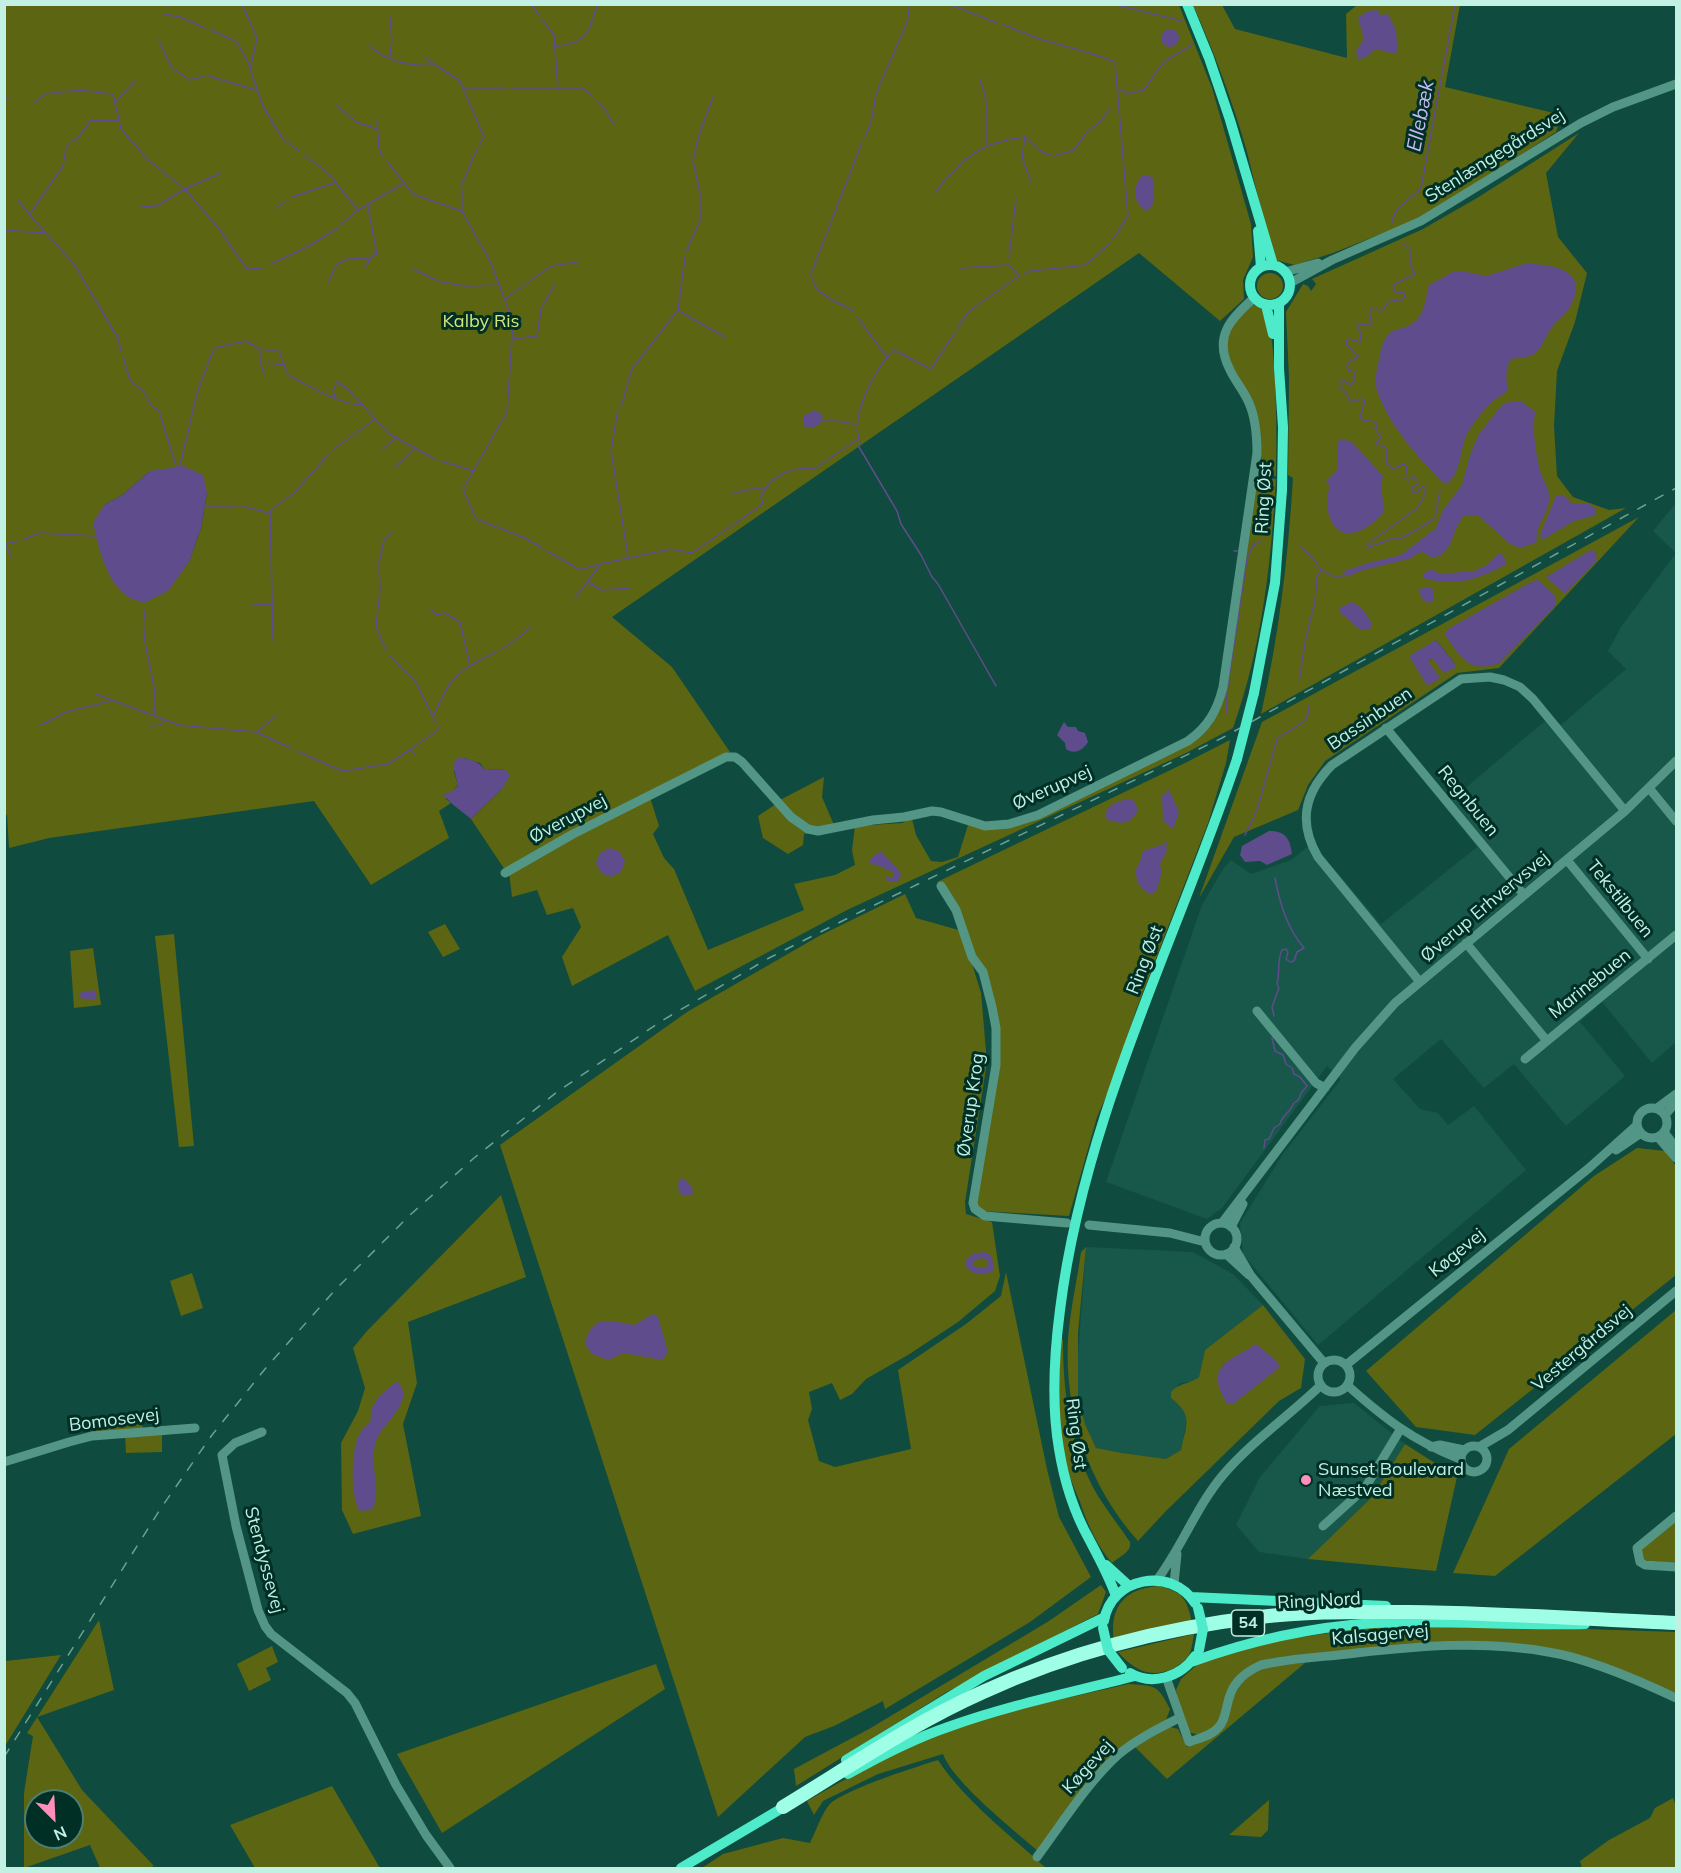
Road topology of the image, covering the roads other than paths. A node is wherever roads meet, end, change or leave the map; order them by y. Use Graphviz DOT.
graph roads {
  1 [pos="1187,4"];
  2 [pos="1677,84"];
  3 [pos="1256,213"];
  4 [pos="1332,260"];
  5 [pos="1273,265"];
  6 [pos="1261,267"];
  7 [pos="1285,272"];
  8 [pos="1290,284"];
  9 [pos="1254,298"];
  10 [pos="1279,304"];
  11 [pos="1266,305"];
  12 [pos="1279,368"];
  13 [pos="1386,728"];
  14 [pos="1677,761"];
  15 [pos="1649,788"];
  16 [pos="1625,811"];
  17 [pos="1677,821"];
  18 [pos="1567,860"];
  19 [pos="505,873"];
  20 [pos="941,886"];
  21 [pos="1524,895"];
  22 [pos="1677,935"];
  23 [pos="1466,943"];
  24 [pos="1647,959"];
  25 [pos="1420,982"];
  26 [pos="1257,1011"];
  27 [pos="1547,1041"];
  28 [pos="1525,1059"];
  29 [pos="1325,1088"];
  30 [pos="1677,1094"];
  31 [pos="1677,1102"];
  32 [pos="1661,1112"];
  33 [pos="1639,1129"];
  34 [pos="1661,1134"];
  35 [pos="1677,1148"];
  36 [pos="1677,1158"];
  37 [pos="1067,1223"];
  38 [pos="1089,1225"];
  39 [pos="1227,1225"];
  40 [pos="1206,1237"];
  41 [pos="1234,1247"];
  42 [pos="1226,1254"];
  43 [pos="1251,1276"];
  44 [pos="1677,1291"];
  45 [pos="1324,1363"];
  46 [pos="1346,1365"];
  47 [pos="1321,1385"];
  48 [pos="1347,1385"];
  49 [pos="195,1428"];
  50 [pos="1400,1430"];
  51 [pos="1508,1430"];
  52 [pos="262,1432"];
  53 [pos="1479,1447"];
  54 [pos="1462,1455"];
  55 [pos="1486,1456"];
  56 [pos="4,1462"];
  57 [pos="1677,1516"];
  58 [pos="1323,1526"];
  59 [pos="1177,1548"];
  60 [pos="1100,1559"];
  61 [pos="1677,1567"];
  62 [pos="1157,1580"];
  63 [pos="1174,1584"];
  64 [pos="1129,1586"];
  65 [pos="1116,1596"];
  66 [pos="1191,1598"];
  67 [pos="1467,1613"];
  68 [pos="1104,1622"];
  69 [pos="1677,1623"];
  70 [pos="1585,1624"];
  71 [pos="1677,1628"];
  72 [pos="1191,1662"];
  73 [pos="1135,1676"];
  74 [pos="1166,1677"];
  75 [pos="1677,1698"];
  76 [pos="1179,1718"];
  77 [pos="926,1722"];
  78 [pos="783,1807"];
  79 [pos="717,1846"];
  80 [pos="1037,1857"];
  81 [pos="450,1869"];
  82 [pos="681,1869"];
  1 -- 3 [label="main road"];
  2 -- 4 [label="street, Stenlængegårdsvej"];
  3 -- 5 [label="main road"];
  3 -- 6 [label="main road"];
  4 -- 7 [label="street, Stenlængegårdsvej"];
  4 -- 8 [label="street, Stenlængegårdsvej"];
  5 -- 6 [label="main road"];
  5 -- 7 [label="main road"];
  6 -- 9 [label="main road"];
  7 -- 8 [label="main road"];
  8 -- 10 [label="main road"];
  9 -- 11 [label="main road"];
  9 -- 19 [label="street, Øverupvej"];
  10 -- 11 [label="main road"];
  10 -- 12 [label="main road, Ring Øst"];
  11 -- 12 [label="main road, Ring Øst"];
  12 -- 60 [label="main road, Ring Øst, bridge"];
  13 -- 16 [label="street, Bassinbuen"];
  13 -- 21 [label="street, Regnbuen"];
  13 -- 25 [label="street, Bassinbuen"];
  14 -- 15 [label="street, Øverup Erhvervsvej"];
  15 -- 16 [label="street, Øverup Erhvervsvej"];
  15 -- 17 [label="street"];
  16 -- 18 [label="street, Øverup Erhvervsvej"];
  18 -- 21 [label="street, Øverup Erhvervsvej"];
  18 -- 24 [label="street, Tekstilbuen"];
  20 -- 37 [label="street, Øverup Krog"];
  21 -- 23 [label="street, Øverup Erhvervsvej"];
  22 -- 24 [label="street, Marinebuen"];
  23 -- 25 [label="street, Øverup Erhvervsvej"];
  23 -- 27 [label="street"];
  24 -- 27 [label="street, Marinebuen"];
  25 -- 29 [label="street, Øverup Erhvervsvej"];
  26 -- 29 [label="street"];
  27 -- 28 [label="street, Marinebuen"];
  29 -- 39 [label="street, Øverup Erhvervsvej"];
  30 -- 32 [label="street"];
  31 -- 32 [label="street"];
  32 -- 33 [label="street"];
  32 -- 34 [label="street"];
  33 -- 34 [label="street"];
  33 -- 46 [label="street, Køgevej"];
  34 -- 35 [label="street"];
  34 -- 36 [label="street"];
  38 -- 40 [label="street"];
  39 -- 40 [label="street"];
  39 -- 41 [label="street"];
  40 -- 42 [label="street"];
  41 -- 42 [label="street"];
  41 -- 43 [label="street"];
  42 -- 43 [label="street"];
  43 -- 45 [label="street"];
  44 -- 51 [label="street, Vestergårdsvej"];
  45 -- 46 [label="street"];
  45 -- 47 [label="street"];
  46 -- 48 [label="street"];
  47 -- 48 [label="street"];
  47 -- 59 [label="street"];
  48 -- 50 [label="street"];
  49 -- 56 [label="street, Bomosevej"];
  50 -- 54 [label="street"];
  50 -- 58 [label="street"];
  51 -- 53 [label="street, Vestergårdsvej"];
  51 -- 55 [label="street, Vestergårdsvej"];
  52 -- 81 [label="street, Stendyssevej"];
  53 -- 54 [label="street"];
  53 -- 55 [label="street"];
  54 -- 55 [label="street"];
  57 -- 61 [label="street"];
  59 -- 62 [label="street"];
  59 -- 63 [label="street"];
  60 -- 64 [label="main road, Ring Øst"];
  60 -- 65 [label="main road, Ring Øst"];
  62 -- 63 [label="main road"];
  62 -- 64 [label="main road"];
  63 -- 66 [label="main road"];
  64 -- 65 [label="main road"];
  65 -- 68 [label="main road"];
  66 -- 67 [label="main road"];
  66 -- 72 [label="main road, bridge"];
  67 -- 69 [label="highway, 54"];
  67 -- 77 [label="highway, 54"];
  68 -- 73 [label="main road, bridge"];
  68 -- 79 [label="main road"];
  70 -- 71 [label="highway, 54"];
  70 -- 72 [label="main road"];
  70 -- 77 [label="highway, Ring Nord / 54"];
  72 -- 74 [label="main road"];
  73 -- 74 [label="main road"];
  73 -- 78 [label="main road"];
  74 -- 76 [label="street, Kalsagervej"];
  75 -- 76 [label="street, Kalsagervej"];
  76 -- 80 [label="street, Køgevej"];
  77 -- 78 [label="highway, 54"];
  78 -- 79 [label="main road, 54"];
  79 -- 82 [label="main road, 54"];
}
